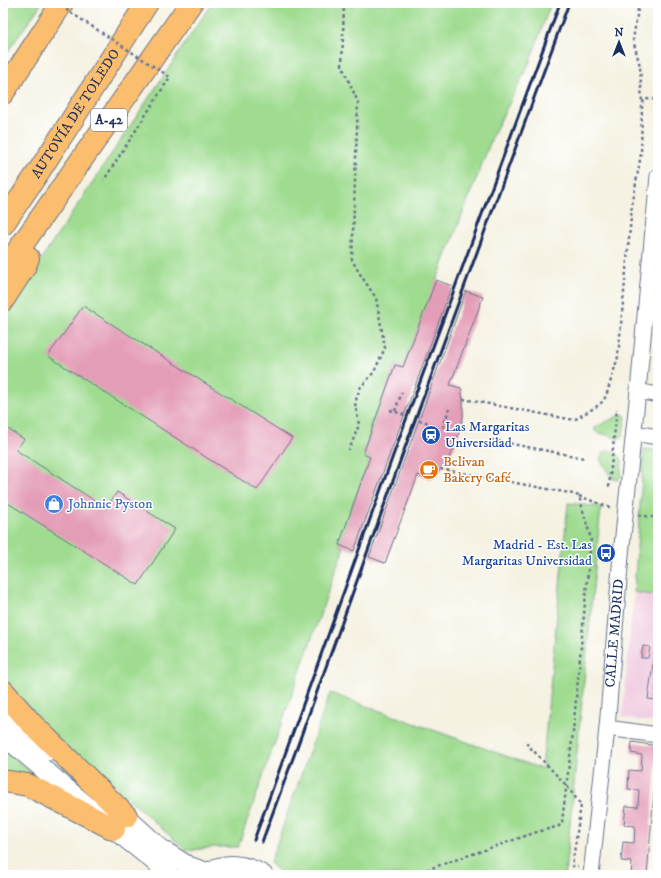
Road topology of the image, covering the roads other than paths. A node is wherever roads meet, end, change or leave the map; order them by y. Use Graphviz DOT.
graph roads {
  1 [pos="147,3"];
  2 [pos="191,3"];
  3 [pos="57,7"];
  4 [pos="3,70"];
  5 [pos="3,93"];
  6 [pos="658,176"];
  7 [pos="44,213"];
  8 [pos="3,224"];
  9 [pos="3,272"];
  10 [pos="3,300"];
  11 [pos="638,391"];
  12 [pos="658,395"];
  13 [pos="634,433"];
  14 [pos="658,437"];
  15 [pos="3,691"];
  16 [pos="3,713"];
  17 [pos="607,728"];
  18 [pos="3,735"];
  19 [pos="658,735"];
  20 [pos="3,781"];
  21 [pos="120,822"];
  22 [pos="592,871"];
  23 [pos="207,874"];
  24 [pos="169,875"];
  25 [pos="263,875"];
  1 -- 8 [label="highway, AUTOVÍA DE TOLEDO / A-42"];
  2 -- 7 [label="highway, AUTOVÍA DE TOLEDO / A-42"];
  3 -- 4 [label="highway"];
  3 -- 5 [label="highway"];
  6 -- 11 [label="street, CALLE MADRID"];
  7 -- 9 [label="highway, AUTOVÍA DE TOLEDO / A-42"];
  7 -- 10 [label="highway"];
  11 -- 12 [label="street"];
  11 -- 13 [label="street, CALLE MADRID"];
  13 -- 14 [label="street"];
  13 -- 17 [label="street, CALLE MADRID"];
  15 -- 21 [label="highway"];
  16 -- 21 [label="street"];
  17 -- 19 [label="street"];
  17 -- 22 [label="street, CALLE MADRID"];
  18 -- 21 [label="street"];
  20 -- 21 [label="highway"];
  21 -- 23 [label="street"];
  21 -- 24 [label="street"];
  23 -- 25 [label="street"];
}
